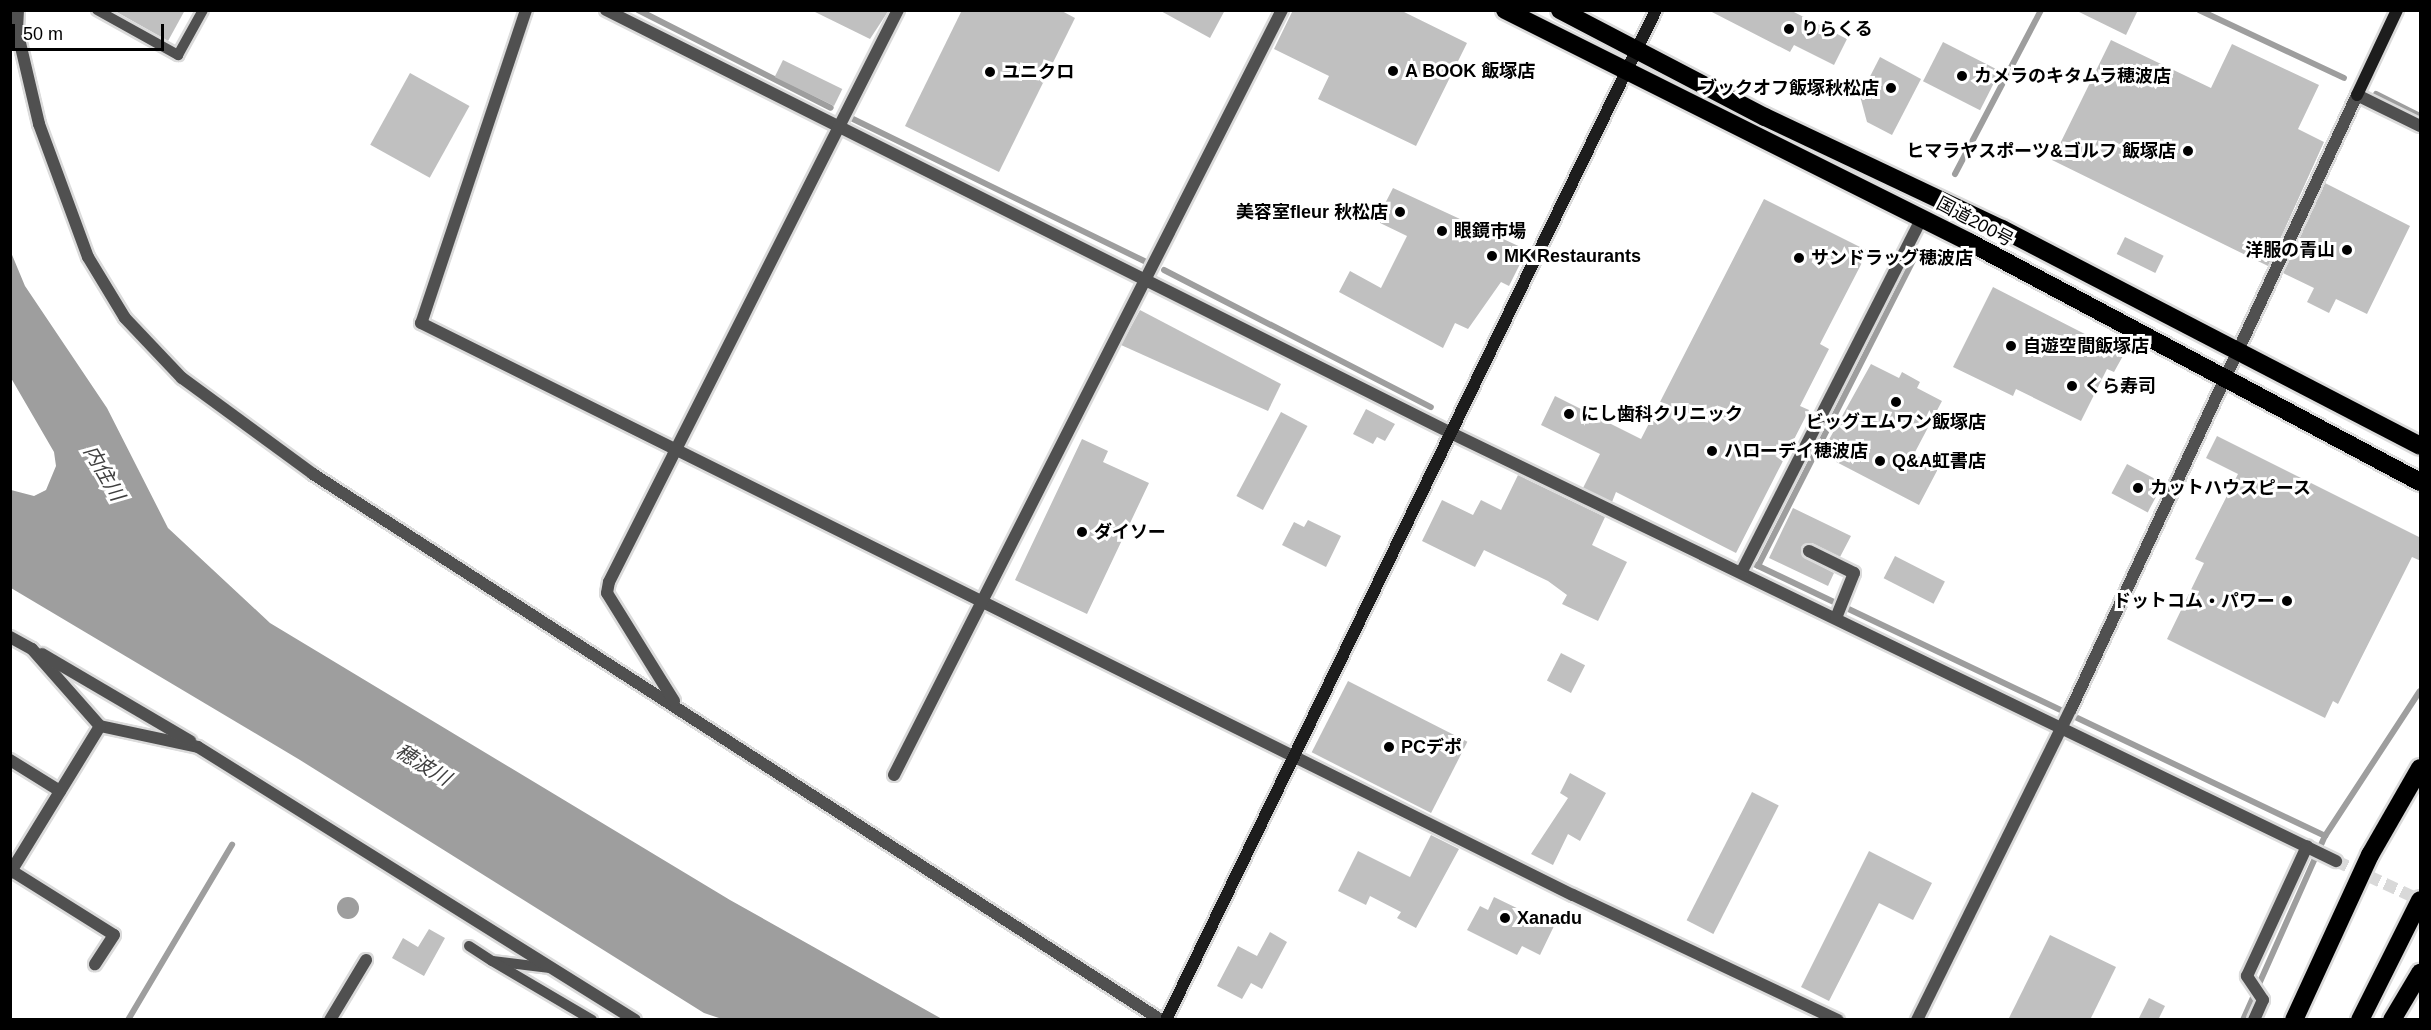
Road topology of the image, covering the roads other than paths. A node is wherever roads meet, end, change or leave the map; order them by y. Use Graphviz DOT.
graph roads {
  1 [pos="18,10"];
  2 [pos="98,10"];
  3 [pos="203,10"];
  4 [pos="526,10"];
  5 [pos="606,10"];
  6 [pos="898,10"];
  7 [pos="1282,10"];
  8 [pos="1505,10"];
  9 [pos="1560,10"];
  10 [pos="1656,10"];
  11 [pos="2397,10"];
  12 [pos="1637,49"];
  13 [pos="1627,70"];
  14 [pos="2357,95"];
  15 [pos="2421,126"];
  16 [pos="840,129"];
  17 [pos="1922,218"];
  18 [pos="1148,277"];
  19 [pos="2235,354"];
  20 [pos="2223,382"];
  21 [pos="1453,434"];
  22 [pos="2421,446"];
  23 [pos="677,448"];
  24 [pos="2421,482"];
  25 [pos="1809,551"];
  26 [pos="1742,571"];
  27 [pos="986,600"];
  28 [pos="1838,614"];
  29 [pos="10,637"];
  30 [pos="33,649"];
  31 [pos="676,704"];
  32 [pos="2066,720"];
  33 [pos="100,726"];
  34 [pos="198,747"];
  35 [pos="1296,754"];
  36 [pos="10,760"];
  37 [pos="2421,768"];
  38 [pos="894,775"];
  39 [pos="60,790"];
  40 [pos="2310,847"];
  41 [pos="2331,858"];
  42 [pos="11,872"];
  43 [pos="2421,900"];
  44 [pos="469,946"];
  45 [pos="366,960"];
  46 [pos="492,961"];
  47 [pos="95,964"];
  48 [pos="551,968"];
  49 [pos="2421,973"];
  50 [pos="2296,1016"];
  51 [pos="330,1020"];
  52 [pos="592,1020"];
  53 [pos="635,1020"];
  54 [pos="1161,1020"];
  55 [pos="1166,1020"];
  56 [pos="1838,1020"];
  57 [pos="1917,1020"];
  58 [pos="2254,1020"];
  59 [pos="2360,1020"];
  60 [pos="2392,1020"];
  1 -- 31 [label="street"];
  2 -- 3 [label="lane"];
  4 -- 23 [label="street"];
  5 -- 16 [label="street"];
  6 -- 16 [label="street"];
  7 -- 18 [label="street"];
  8 -- 13 [label="highway, 国道200号"];
  9 -- 12 [label="highway, 国道200号"];
  10 -- 12 [label="street"];
  11 -- 14 [label="street"];
  12 -- 13 [label="street"];
  12 -- 19 [label="highway, 国道200号"];
  13 -- 17 [label="highway, 国道200号"];
  13 -- 21 [label="street"];
  14 -- 15 [label="street"];
  14 -- 19 [label="street"];
  16 -- 18 [label="street"];
  16 -- 23 [label="street"];
  17 -- 20 [label="highway, 国道200号"];
  17 -- 26 [label="street"];
  18 -- 21 [label="street"];
  18 -- 27 [label="street"];
  19 -- 20 [label="street"];
  19 -- 22 [label="highway, 国道200号"];
  20 -- 24 [label="highway, 国道200号"];
  20 -- 32 [label="street"];
  21 -- 26 [label="street"];
  21 -- 35 [label="street"];
  23 -- 27 [label="street"];
  23 -- 31 [label="street"];
  25 -- 28 [label="street"];
  26 -- 28 [label="street"];
  27 -- 35 [label="street"];
  27 -- 38 [label="street"];
  28 -- 32 [label="street"];
  29 -- 30 [label="street"];
  30 -- 33 [label="street"];
  30 -- 34 [label="street"];
  31 -- 54 [label="street"];
  32 -- 40 [label="street"];
  32 -- 57 [label="street"];
  33 -- 34 [label="street"];
  33 -- 39 [label="street"];
  34 -- 48 [label="street"];
  35 -- 55 [label="street"];
  35 -- 56 [label="street"];
  36 -- 39 [label="street"];
  37 -- 50 [label="highway"];
  39 -- 42 [label="street"];
  40 -- 41 [label="street"];
  40 -- 58 [label="street"];
  42 -- 47 [label="street"];
  43 -- 59 [label="highway"];
  44 -- 46 [label="lane"];
  45 -- 51 [label="street"];
  46 -- 48 [label="lane"];
  46 -- 52 [label="lane"];
  48 -- 53 [label="street"];
  49 -- 60 [label="highway"];
}
